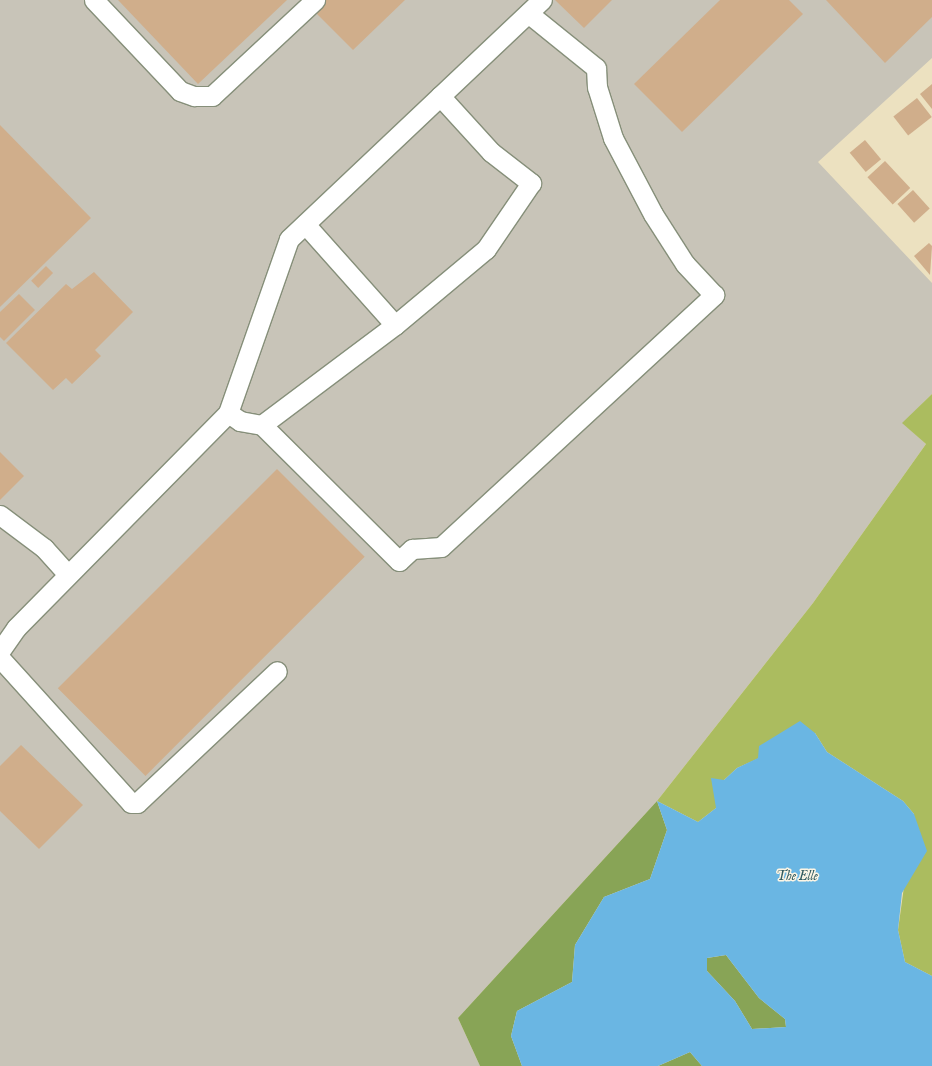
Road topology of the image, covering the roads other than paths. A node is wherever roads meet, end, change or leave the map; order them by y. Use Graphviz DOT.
graph roads {
  1 [pos="94,0"];
  2 [pos="315,0"];
  3 [pos="542,0"];
  4 [pos="528,13"];
  5 [pos="440,96"];
  6 [pos="305,224"];
  7 [pos="395,325"];
  8 [pos="228,413"];
  9 [pos="262,425"];
  10 [pos="0,515"];
  11 [pos="68,575"];
  12 [pos="0,651"];
  13 [pos="0,658"];
  14 [pos="277,671"];
  1 -- 2 [label="lane"];
  3 -- 4 [label="lane"];
  4 -- 5 [label="lane"];
  4 -- 9 [label="lane"];
  5 -- 6 [label="lane"];
  5 -- 7 [label="lane"];
  6 -- 7 [label="lane"];
  6 -- 8 [label="lane"];
  7 -- 9 [label="lane"];
  8 -- 9 [label="lane"];
  8 -- 11 [label="lane"];
  10 -- 11 [label="lane"];
  11 -- 12 [label="lane"];
  13 -- 14 [label="lane"];
}
